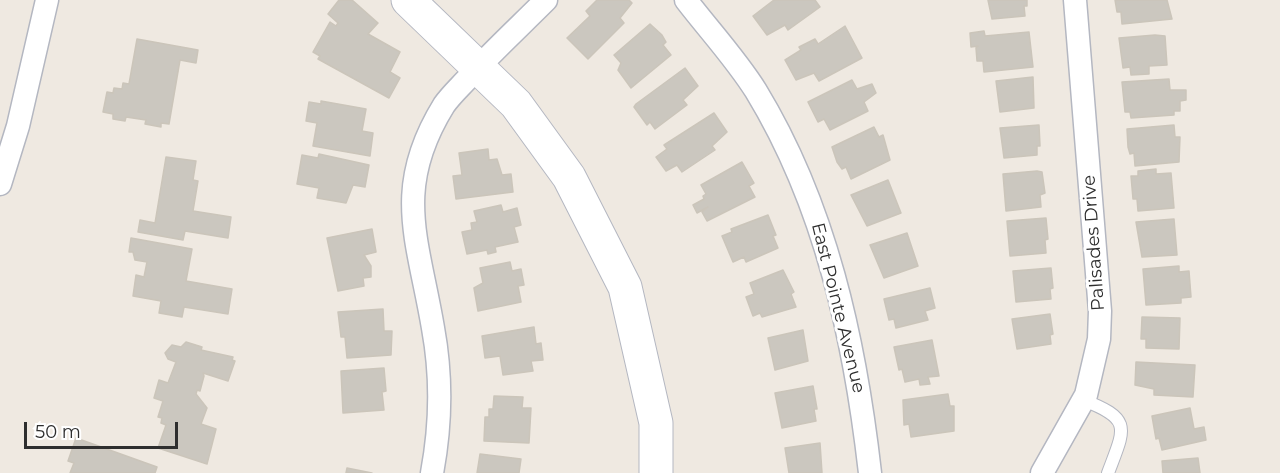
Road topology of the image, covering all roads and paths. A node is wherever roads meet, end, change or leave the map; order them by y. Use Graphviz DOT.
graph roads {
  1 [pos="47,0"];
  2 [pos="408,0"];
  3 [pos="546,0"];
  4 [pos="687,0"];
  5 [pos="1075,0"];
  6 [pos="478,67"];
  7 [pos="0,184"];
  8 [pos="1083,400"];
  9 [pos="432,473"];
  10 [pos="656,473"];
  11 [pos="870,473"];
  12 [pos="1042,473"];
  13 [pos="1107,473"];
  1 -- 7 [label="street"];
  2 -- 6 [label="main road"];
  3 -- 6 [label="street"];
  4 -- 11 [label="street, East Pointe Avenue"];
  5 -- 8 [label="street, Palisades Drive"];
  6 -- 9 [label="street"];
  6 -- 10 [label="main road"];
  8 -- 12 [label="street, Palisades Drive"];
  8 -- 13 [label="lane"];
}
